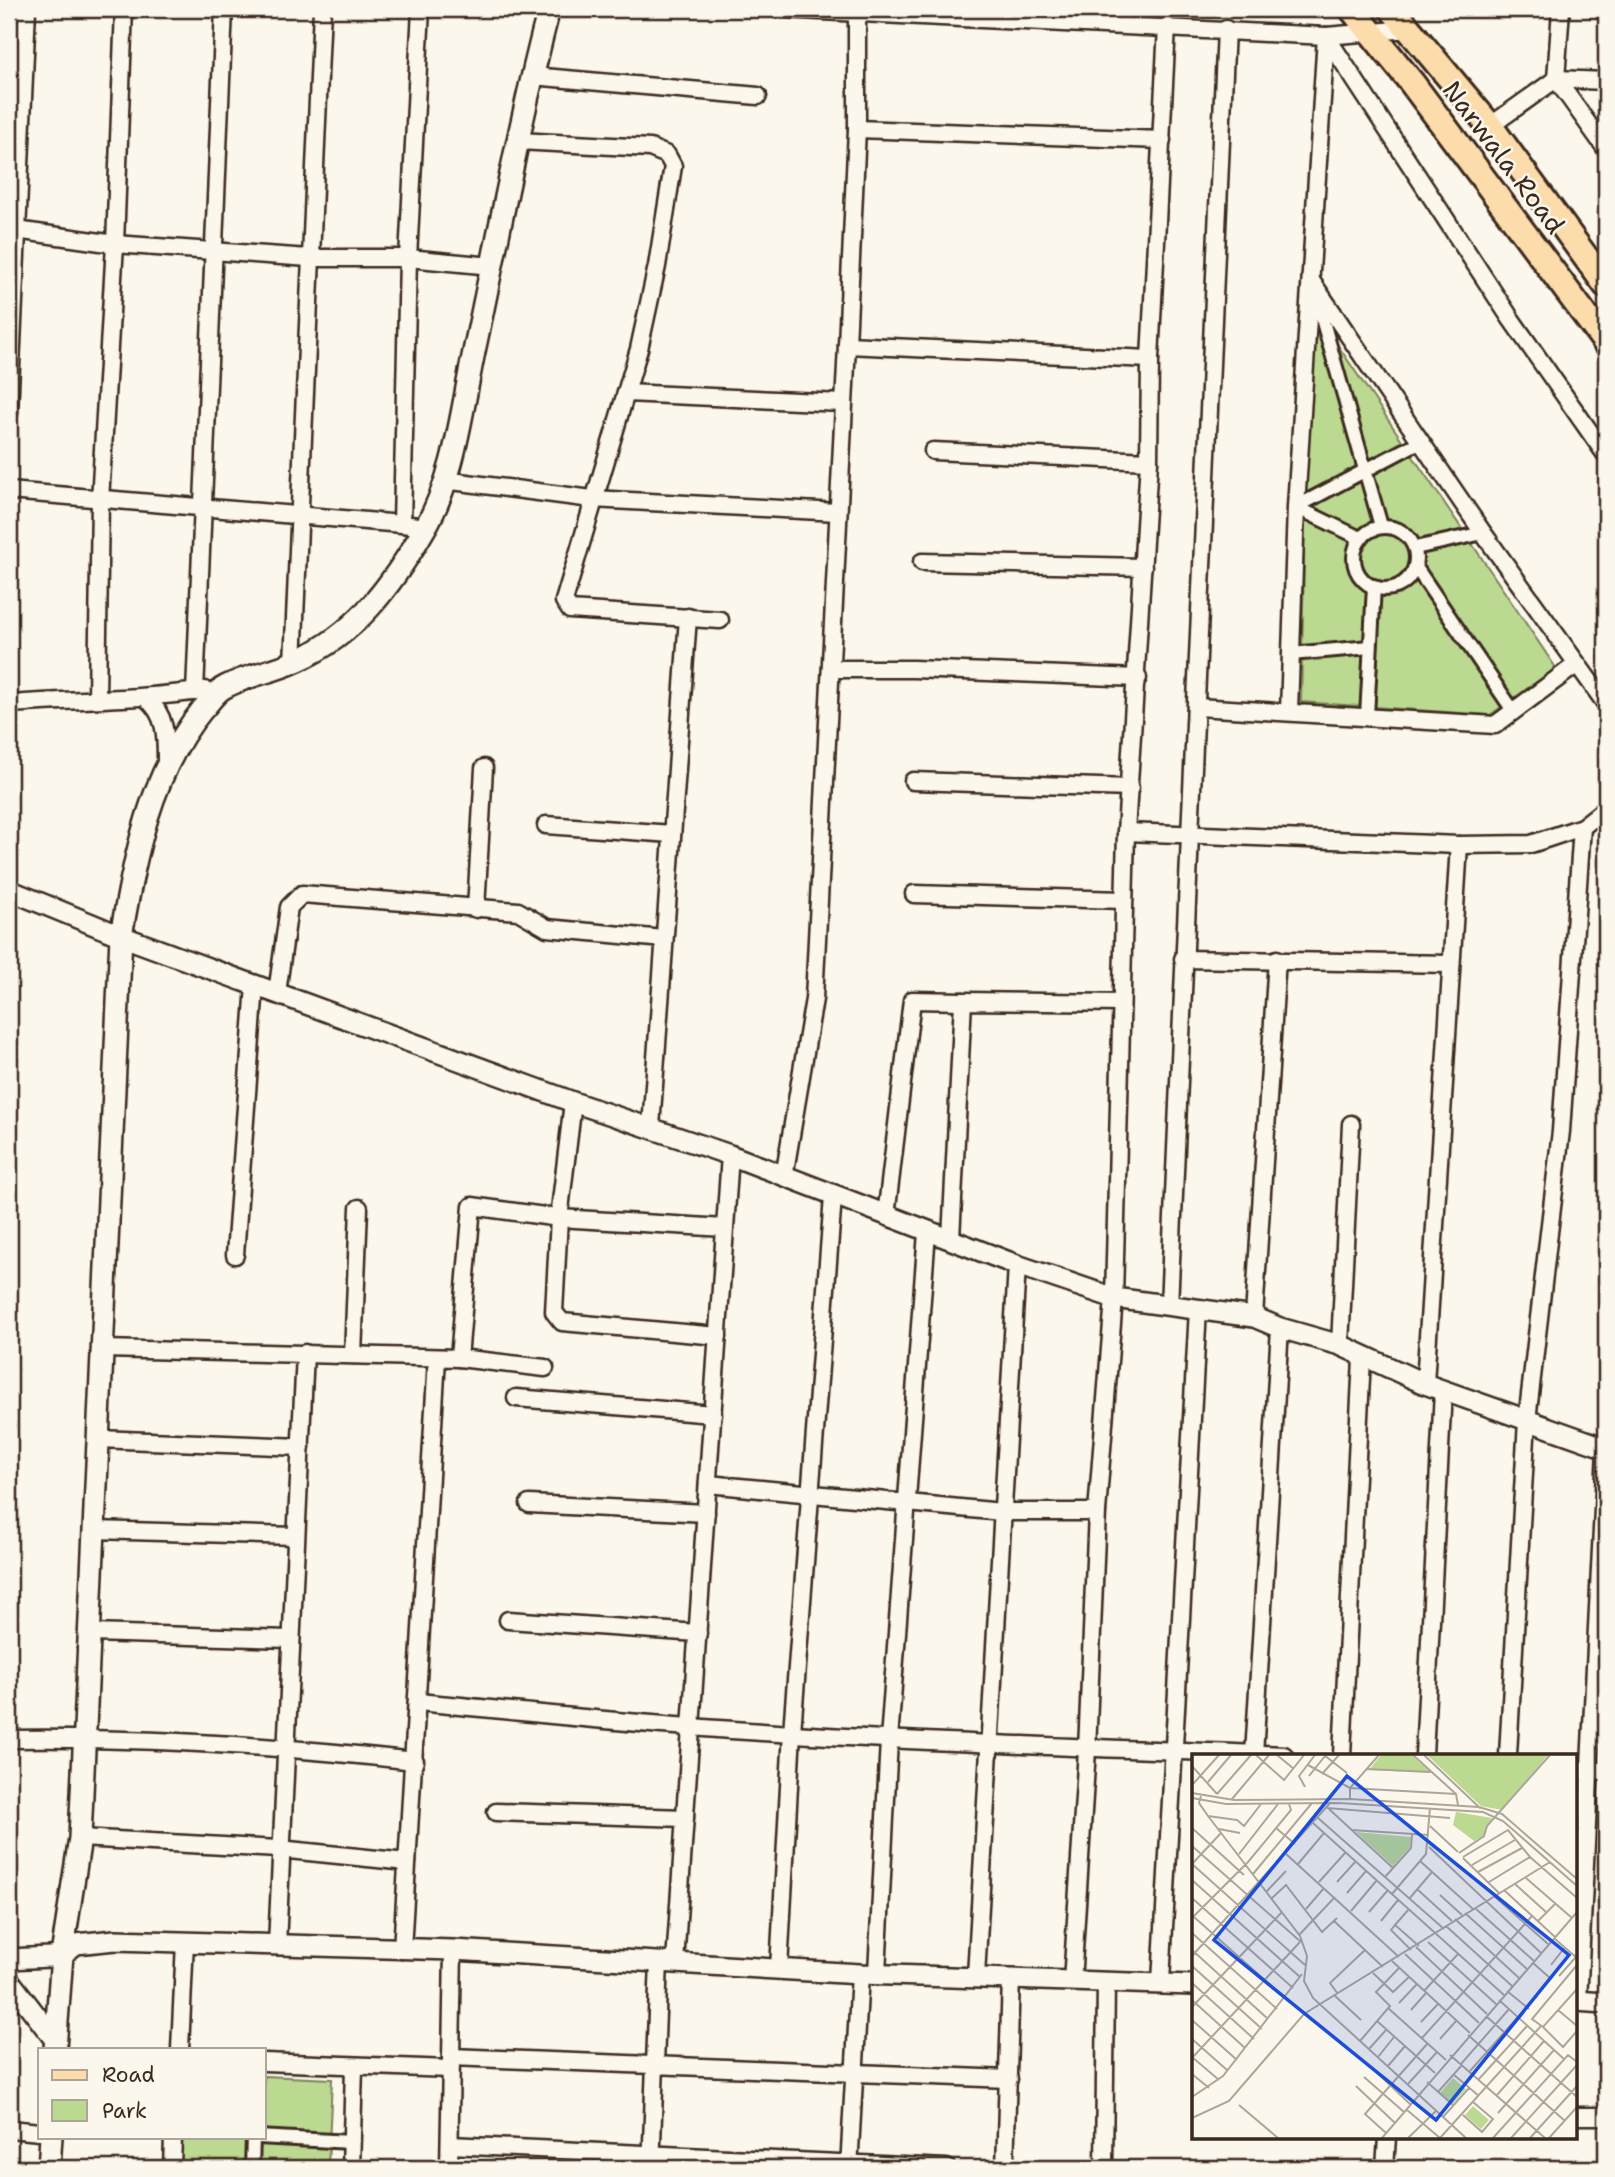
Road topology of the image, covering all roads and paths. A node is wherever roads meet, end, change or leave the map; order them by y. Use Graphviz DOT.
graph roads {
  1 [pos="27,9"];
  2 [pos="124,9"];
  3 [pos="225,9"];
  4 [pos="323,9"];
  5 [pos="421,9"];
  6 [pos="549,9"];
  7 [pos="780,9"];
  8 [pos="1352,9"];
  9 [pos="1392,9"];
  10 [pos="1561,9"];
  11 [pos="959,13"];
  12 [pos="857,14"];
  13 [pos="1167,26"];
  14 [pos="1226,29"];
  15 [pos="1409,29"];
  16 [pos="1372,34"];
  17 [pos="1326,36"];
  18 [pos="532,76"];
  19 [pos="1556,79"];
  20 [pos="1606,81"];
  21 [pos="758,96"];
  22 [pos="1490,127"];
  23 [pos="856,129"];
  24 [pos="1162,140"];
  25 [pos="518,141"];
  26 [pos="1606,149"];
  27 [pos="14,230"];
  28 [pos="115,244"];
  29 [pos="212,249"];
  30 [pos="309,258"];
  31 [pos="408,258"];
  32 [pos="492,265"];
  33 [pos="1312,282"];
  34 [pos="1606,285"];
  35 [pos="1606,344"];
  36 [pos="847,345"];
  37 [pos="1150,359"];
  38 [pos="626,393"];
  39 [pos="842,402"];
  40 [pos="9,412"];
  41 [pos="1421,441"];
  42 [pos="933,451"];
  43 [pos="1606,455"];
  44 [pos="1149,461"];
  45 [pos="1363,471"];
  46 [pos="444,480"];
  47 [pos="9,491"];
  48 [pos="592,499"];
  49 [pos="100,500"];
  50 [pos="201,507"];
  51 [pos="1296,507"];
  52 [pos="838,512"];
  53 [pos="300,515"];
  54 [pos="402,524"];
  55 [pos="1381,526"];
  56 [pos="426,527"];
  57 [pos="1483,533"];
  58 [pos="1360,538"];
  59 [pos="1415,548"];
  60 [pos="922,562"];
  61 [pos="1415,566"];
  62 [pos="1143,567"];
  63 [pos="1374,586"];
  64 [pos="688,617"];
  65 [pos="720,620"];
  66 [pos="1370,647"];
  67 [pos="1291,654"];
  68 [pos="293,663"];
  69 [pos="1577,664"];
  70 [pos="832,669"];
  71 [pos="1138,678"];
  72 [pos="223,688"];
  73 [pos="195,692"];
  74 [pos="97,698"];
  75 [pos="146,698"];
  76 [pos="9,704"];
  77 [pos="1606,704"];
  78 [pos="1196,707"];
  79 [pos="1289,710"];
  80 [pos="1514,712"];
  81 [pos="1367,716"];
  82 [pos="166,763"];
  83 [pos="484,768"];
  84 [pos="913,781"];
  85 [pos="1130,788"];
  86 [pos="1606,808"];
  87 [pos="546,825"];
  88 [pos="1582,827"];
  89 [pos="1126,832"];
  90 [pos="672,834"];
  91 [pos="1190,836"];
  92 [pos="1459,845"];
  93 [pos="9,890"];
  94 [pos="914,894"];
  95 [pos="1124,900"];
  96 [pos="476,909"];
  97 [pos="121,936"];
  98 [pos="664,939"];
  99 [pos="1183,959"];
  100 [pos="1277,959"];
  101 [pos="1450,964"];
  102 [pos="254,985"];
  103 [pos="277,993"];
  104 [pos="963,1001"];
  105 [pos="1120,1003"];
  106 [pos="573,1102"];
  107 [pos="1351,1124"];
  108 [pos="651,1127"];
  109 [pos="730,1156"];
  110 [pos="784,1177"];
  111 [pos="833,1197"];
  112 [pos="359,1208"];
  113 [pos="886,1216"];
  114 [pos="559,1218"];
  115 [pos="725,1228"];
  116 [pos="927,1232"];
  117 [pos="951,1239"];
  118 [pos="234,1255"];
  119 [pos="1017,1265"];
  120 [pos="1114,1298"];
  121 [pos="1169,1306"];
  122 [pos="1198,1309"];
  123 [pos="1254,1317"];
  124 [pos="1280,1328"];
  125 [pos="718,1336"];
  126 [pos="1340,1345"];
  127 [pos="104,1349"];
  128 [pos="305,1353"];
  129 [pos="353,1355"];
  130 [pos="438,1358"];
  131 [pos="458,1358"];
  132 [pos="1362,1358"];
  133 [pos="545,1368"];
  134 [pos="1434,1387"];
  135 [pos="516,1398"];
  136 [pos="713,1414"];
  137 [pos="1527,1420"];
  138 [pos="98,1439"];
  139 [pos="301,1447"];
  140 [pos="1606,1449"];
  141 [pos="708,1484"];
  142 [pos="810,1493"];
  143 [pos="906,1503"];
  144 [pos="529,1504"];
  145 [pos="1002,1512"];
  146 [pos="1097,1512"];
  147 [pos="706,1513"];
  148 [pos="94,1530"];
  149 [pos="294,1536"];
  150 [pos="508,1620"];
  151 [pos="91,1633"];
  152 [pos="698,1633"];
  153 [pos="290,1639"];
  154 [pos="417,1702"];
  155 [pos="692,1728"];
  156 [pos="792,1732"];
  157 [pos="85,1738"];
  158 [pos="9,1740"];
  159 [pos="889,1740"];
  160 [pos="989,1744"];
  161 [pos="286,1747"];
  162 [pos="1172,1749"];
  163 [pos="1087,1750"];
  164 [pos="1240,1754"];
  165 [pos="1254,1754"];
  166 [pos="1342,1754"];
  167 [pos="1424,1754"];
  168 [pos="1508,1754"];
  169 [pos="415,1761"];
  170 [pos="1576,1770"];
  171 [pos="1599,1771"];
  172 [pos="496,1812"];
  173 [pos="685,1818"];
  174 [pos="80,1838"];
  175 [pos="279,1849"];
  176 [pos="407,1862"];
  177 [pos="185,1942"];
  178 [pos="277,1945"];
  179 [pos="402,1950"];
  180 [pos="453,1950"];
  181 [pos="62,1955"];
  182 [pos="9,1959"];
  183 [pos="667,1962"];
  184 [pos="779,1969"];
  185 [pos="868,1973"];
  186 [pos="976,1976"];
  187 [pos="1011,1978"];
  188 [pos="9,1980"];
  189 [pos="1106,1981"];
  190 [pos="1072,1982"];
  191 [pos="1161,1982"];
  192 [pos="1192,1985"];
  193 [pos="1577,2001"];
  194 [pos="1606,2003"];
  195 [pos="55,2045"];
  196 [pos="180,2048"];
  197 [pos="266,2062"];
  198 [pos="451,2063"];
  199 [pos="653,2063"];
  200 [pos="354,2068"];
  201 [pos="854,2072"];
  202 [pos="1009,2079"];
  203 [pos="1576,2116"];
  204 [pos="1606,2116"];
  205 [pos="9,2129"];
  206 [pos="38,2132"];
  207 [pos="51,2138"];
  208 [pos="173,2138"];
  209 [pos="256,2138"];
  210 [pos="266,2138"];
  211 [pos="1387,2138"];
  212 [pos="351,2142"];
  213 [pos="450,2145"];
  214 [pos="651,2161"];
  215 [pos="849,2166"];
  216 [pos="49,2168"];
  217 [pos="172,2168"];
  218 [pos="252,2168"];
  219 [pos="351,2168"];
  220 [pos="450,2168"];
  221 [pos="947,2168"];
  222 [pos="1005,2168"];
  223 [pos="1104,2168"];
  224 [pos="1385,2168"];
  1 -- 27 [label="street"];
  2 -- 28 [label="street"];
  3 -- 29 [label="street"];
  4 -- 30 [label="street"];
  5 -- 31 [label="street"];
  6 -- 18 [label="main road"];
  7 -- 12 [label="street"];
  8 -- 16 [label="main road, Narwala Road"];
  9 -- 15 [label="main road, Narwala Road"];
  10 -- 19 [label="street"];
  11 -- 12 [label="street"];
  11 -- 13 [label="street"];
  12 -- 23 [label="street"];
  13 -- 14 [label="street"];
  13 -- 24 [label="street"];
  14 -- 17 [label="street"];
  14 -- 78 [label="street"];
  15 -- 16 [label="street"];
  15 -- 22 [label="main road, Narwala Road"];
  16 -- 17 [label="street"];
  16 -- 35 [label="main road, Narwala Road"];
  17 -- 33 [label="street"];
  17 -- 43 [label="street"];
  18 -- 21 [label="street"];
  18 -- 25 [label="main road"];
  19 -- 20 [label="street"];
  19 -- 22 [label="street"];
  19 -- 26 [label="street"];
  22 -- 34 [label="main road, Narwala Road"];
  23 -- 24 [label="street"];
  23 -- 36 [label="street"];
  24 -- 37 [label="street"];
  25 -- 32 [label="main road"];
  25 -- 38 [label="street"];
  27 -- 28 [label="street"];
  27 -- 40 [label="street"];
  28 -- 29 [label="street"];
  28 -- 49 [label="street"];
  29 -- 30 [label="street"];
  29 -- 50 [label="street"];
  30 -- 31 [label="street"];
  30 -- 53 [label="street"];
  31 -- 32 [label="street"];
  31 -- 54 [label="street"];
  32 -- 46 [label="main road"];
  33 -- 41 [label="street"];
  33 -- 45 [label="street"];
  33 -- 51 [label="street"];
  36 -- 37 [label="street"];
  36 -- 39 [label="street"];
  37 -- 44 [label="street"];
  38 -- 39 [label="street"];
  38 -- 48 [label="street"];
  39 -- 52 [label="street"];
  41 -- 45 [label="street"];
  41 -- 57 [label="street"];
  42 -- 44 [label="street"];
  44 -- 62 [label="street"];
  45 -- 51 [label="street"];
  45 -- 55 [label="street"];
  46 -- 48 [label="street"];
  46 -- 56 [label="main road"];
  47 -- 49 [label="street"];
  48 -- 52 [label="street"];
  48 -- 64 [label="street"];
  49 -- 50 [label="street"];
  49 -- 74 [label="street"];
  50 -- 53 [label="street"];
  50 -- 73 [label="street"];
  51 -- 58 [label="street"];
  51 -- 67 [label="street"];
  52 -- 70 [label="street"];
  53 -- 54 [label="street"];
  53 -- 68 [label="street"];
  54 -- 56 [label="street"];
  55 -- 58 [label="street"];
  55 -- 59 [label="street"];
  56 -- 68 [label="main road"];
  57 -- 59 [label="street"];
  57 -- 69 [label="street"];
  58 -- 63 [label="street"];
  59 -- 61 [label="street"];
  60 -- 62 [label="street"];
  61 -- 63 [label="street"];
  61 -- 80 [label="street"];
  62 -- 71 [label="street"];
  63 -- 66 [label="street"];
  64 -- 65 [label="street"];
  64 -- 90 [label="street"];
  66 -- 67 [label="street"];
  66 -- 81 [label="street"];
  67 -- 79 [label="street"];
  68 -- 72 [label="main road"];
  69 -- 77 [label="street"];
  69 -- 80 [label="street"];
  70 -- 71 [label="street"];
  70 -- 110 [label="street"];
  71 -- 85 [label="street"];
  72 -- 73 [label="street"];
  72 -- 82 [label="main road"];
  73 -- 75 [label="street"];
  74 -- 75 [label="street"];
  74 -- 76 [label="street"];
  75 -- 82 [label="street"];
  78 -- 79 [label="street"];
  78 -- 91 [label="street"];
  79 -- 81 [label="street"];
  80 -- 81 [label="street"];
  82 -- 97 [label="main road"];
  83 -- 96 [label="street"];
  84 -- 85 [label="street"];
  85 -- 89 [label="street"];
  86 -- 88 [label="street"];
  87 -- 90 [label="street"];
  88 -- 92 [label="street"];
  88 -- 137 [label="street"];
  89 -- 91 [label="street"];
  89 -- 95 [label="street"];
  90 -- 98 [label="street"];
  91 -- 92 [label="street"];
  91 -- 99 [label="street"];
  92 -- 101 [label="street"];
  93 -- 97 [label="street"];
  94 -- 95 [label="street"];
  95 -- 105 [label="street"];
  96 -- 98 [label="street"];
  96 -- 103 [label="street"];
  97 -- 102 [label="street"];
  97 -- 127 [label="main road"];
  98 -- 108 [label="street"];
  99 -- 100 [label="street"];
  99 -- 121 [label="street"];
  100 -- 101 [label="street"];
  100 -- 123 [label="street"];
  101 -- 134 [label="street"];
  102 -- 103 [label="street"];
  102 -- 118 [label="street"];
  103 -- 106 [label="street"];
  104 -- 105 [label="street"];
  104 -- 113 [label="street"];
  104 -- 117 [label="street"];
  105 -- 120 [label="street"];
  106 -- 108 [label="street"];
  106 -- 114 [label="street"];
  107 -- 126 [label="street"];
  108 -- 109 [label="street"];
  109 -- 110 [label="street"];
  109 -- 115 [label="street"];
  110 -- 111 [label="street"];
  111 -- 113 [label="street"];
  111 -- 142 [label="street"];
  112 -- 129 [label="street"];
  113 -- 116 [label="street"];
  114 -- 115 [label="street"];
  114 -- 125 [label="street"];
  114 -- 131 [label="street"];
  115 -- 125 [label="street"];
  116 -- 117 [label="street"];
  116 -- 143 [label="street"];
  117 -- 119 [label="street"];
  119 -- 120 [label="street"];
  119 -- 145 [label="street"];
  120 -- 121 [label="street"];
  120 -- 146 [label="street"];
  121 -- 122 [label="street"];
  122 -- 123 [label="street"];
  122 -- 162 [label="street"];
  123 -- 124 [label="street"];
  124 -- 126 [label="street"];
  124 -- 165 [label="street"];
  125 -- 136 [label="street"];
  126 -- 132 [label="street"];
  127 -- 128 [label="street"];
  127 -- 138 [label="main road"];
  128 -- 129 [label="street"];
  128 -- 139 [label="street"];
  129 -- 130 [label="street"];
  130 -- 131 [label="street"];
  130 -- 154 [label="street"];
  131 -- 133 [label="street"];
  132 -- 134 [label="street"];
  132 -- 166 [label="street"];
  134 -- 137 [label="street"];
  134 -- 167 [label="street"];
  135 -- 136 [label="street"];
  136 -- 141 [label="street"];
  137 -- 140 [label="street"];
  137 -- 168 [label="street"];
  138 -- 139 [label="street"];
  138 -- 148 [label="main road"];
  139 -- 149 [label="street"];
  140 -- 171 [label="street"];
  141 -- 142 [label="street"];
  141 -- 147 [label="street"];
  142 -- 143 [label="street"];
  142 -- 156 [label="street"];
  143 -- 145 [label="street"];
  143 -- 159 [label="street"];
  144 -- 147 [label="street"];
  145 -- 146 [label="street"];
  145 -- 160 [label="street"];
  146 -- 163 [label="street"];
  147 -- 152 [label="street"];
  148 -- 149 [label="street"];
  148 -- 151 [label="main road"];
  149 -- 153 [label="street"];
  150 -- 152 [label="street"];
  151 -- 153 [label="street"];
  151 -- 157 [label="main road"];
  152 -- 155 [label="street"];
  153 -- 161 [label="street"];
  154 -- 155 [label="street"];
  154 -- 169 [label="street"];
  155 -- 156 [label="street"];
  155 -- 173 [label="street"];
  156 -- 159 [label="street"];
  156 -- 184 [label="street"];
  157 -- 158 [label="street"];
  157 -- 161 [label="street"];
  157 -- 174 [label="main road"];
  159 -- 160 [label="street"];
  159 -- 185 [label="street"];
  160 -- 163 [label="street"];
  160 -- 186 [label="street"];
  161 -- 169 [label="street"];
  161 -- 175 [label="street"];
  162 -- 163 [label="street"];
  162 -- 164 [label="street"];
  162 -- 191 [label="street"];
  163 -- 190 [label="street"];
  169 -- 176 [label="street"];
  170 -- 171 [label="street"];
  171 -- 193 [label="street"];
  172 -- 173 [label="street"];
  173 -- 183 [label="street"];
  174 -- 175 [label="street"];
  174 -- 181 [label="main road"];
  175 -- 176 [label="street"];
  175 -- 178 [label="street"];
  176 -- 179 [label="street"];
  177 -- 178 [label="street"];
  177 -- 181 [label="street"];
  177 -- 196 [label="street"];
  178 -- 179 [label="street"];
  179 -- 180 [label="street"];
  180 -- 183 [label="street"];
  180 -- 198 [label="street"];
  181 -- 182 [label="street"];
  181 -- 195 [label="main road"];
  183 -- 184 [label="street"];
  183 -- 199 [label="street"];
  184 -- 185 [label="street"];
  185 -- 186 [label="street"];
  185 -- 201 [label="street"];
  186 -- 187 [label="street"];
  187 -- 190 [label="street"];
  187 -- 202 [label="street"];
  188 -- 195 [label="street"];
  189 -- 190 [label="street"];
  189 -- 191 [label="street"];
  189 -- 223 [label="street"];
  191 -- 192 [label="street"];
  193 -- 194 [label="street"];
  197 -- 200 [label="street"];
  198 -- 199 [label="street"];
  198 -- 200 [label="street"];
  198 -- 213 [label="street"];
  199 -- 201 [label="street"];
  199 -- 214 [label="street"];
  200 -- 212 [label="street"];
  201 -- 202 [label="street"];
  201 -- 215 [label="street"];
  202 -- 222 [label="street"];
  203 -- 204 [label="street"];
  205 -- 206 [label="street"];
  207 -- 216 [label="main road"];
  208 -- 217 [label="street"];
  209 -- 218 [label="street"];
  210 -- 212 [label="street"];
  211 -- 224 [label="street"];
  212 -- 219 [label="street"];
  213 -- 214 [label="street"];
  213 -- 220 [label="street"];
  214 -- 215 [label="street"];
  215 -- 221 [label="street"];
}
